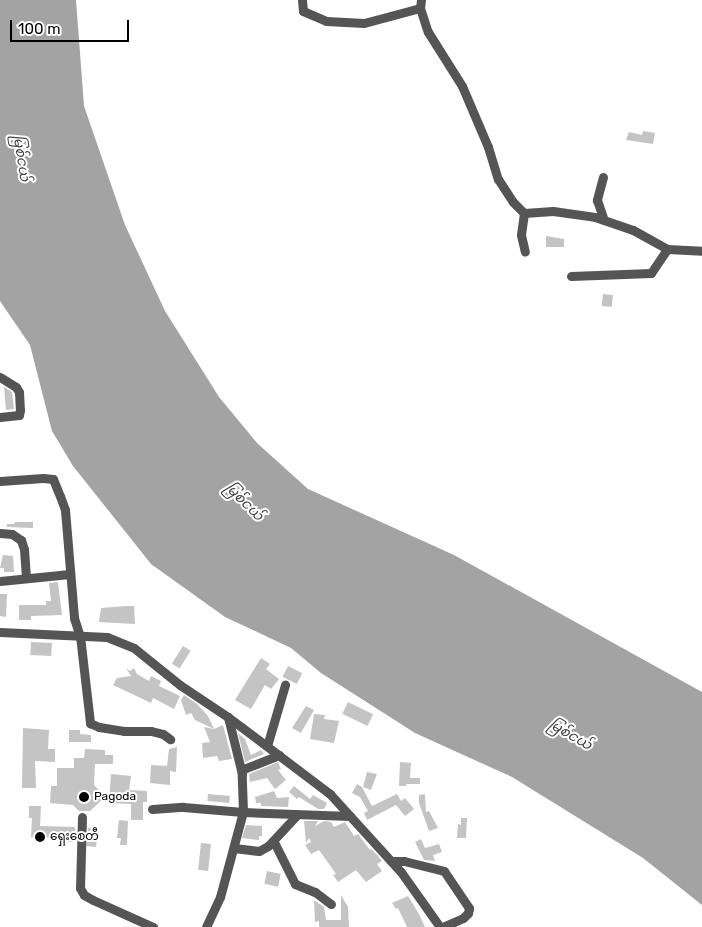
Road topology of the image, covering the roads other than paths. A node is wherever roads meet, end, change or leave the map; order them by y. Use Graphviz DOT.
graph roads {
  1 [pos="302,0"];
  2 [pos="420,4"];
  3 [pos="603,177"];
  4 [pos="524,213"];
  5 [pos="604,220"];
  6 [pos="667,250"];
  7 [pos="702,251"];
  8 [pos="526,252"];
  9 [pos="571,276"];
  10 [pos="0,377"];
  11 [pos="0,417"];
  12 [pos="0,481"];
  13 [pos="0,532"];
  14 [pos="70,574"];
  15 [pos="26,577"];
  16 [pos="0,581"];
  17 [pos="0,632"];
  18 [pos="80,636"];
  19 [pos="285,684"];
  20 [pos="228,717"];
  21 [pos="170,739"];
  22 [pos="267,746"];
  23 [pos="279,755"];
  24 [pos="241,770"];
  25 [pos="152,808"];
  26 [pos="244,812"];
  27 [pos="296,816"];
  28 [pos="350,816"];
  29 [pos="82,817"];
  30 [pos="274,842"];
  31 [pos="234,848"];
  32 [pos="391,861"];
  33 [pos="331,904"];
  34 [pos="153,927"];
  35 [pos="206,927"];
  36 [pos="441,927"];
  1 -- 2 [label="street"];
  2 -- 4 [label="street"];
  3 -- 5 [label="street"];
  4 -- 5 [label="street"];
  4 -- 8 [label="street"];
  5 -- 6 [label="street"];
  6 -- 7 [label="street"];
  6 -- 9 [label="street"];
  10 -- 11 [label="street"];
  12 -- 14 [label="street"];
  13 -- 15 [label="street"];
  14 -- 15 [label="street"];
  14 -- 18 [label="street"];
  15 -- 16 [label="street"];
  17 -- 18 [label="street"];
  18 -- 20 [label="street"];
  18 -- 21 [label="street"];
  19 -- 22 [label="street"];
  20 -- 22 [label="street"];
  20 -- 24 [label="street"];
  22 -- 23 [label="street"];
  23 -- 24 [label="street"];
  23 -- 28 [label="street"];
  24 -- 26 [label="street"];
  25 -- 26 [label="street"];
  26 -- 27 [label="street"];
  26 -- 31 [label="street"];
  27 -- 28 [label="street"];
  27 -- 30 [label="street"];
  28 -- 32 [label="street"];
  29 -- 34 [label="street"];
  30 -- 31 [label="street"];
  30 -- 33 [label="street"];
  31 -- 35 [label="street"];
  32 -- 36 [label="street"];
  32 -- 36 [label="street"];
}
